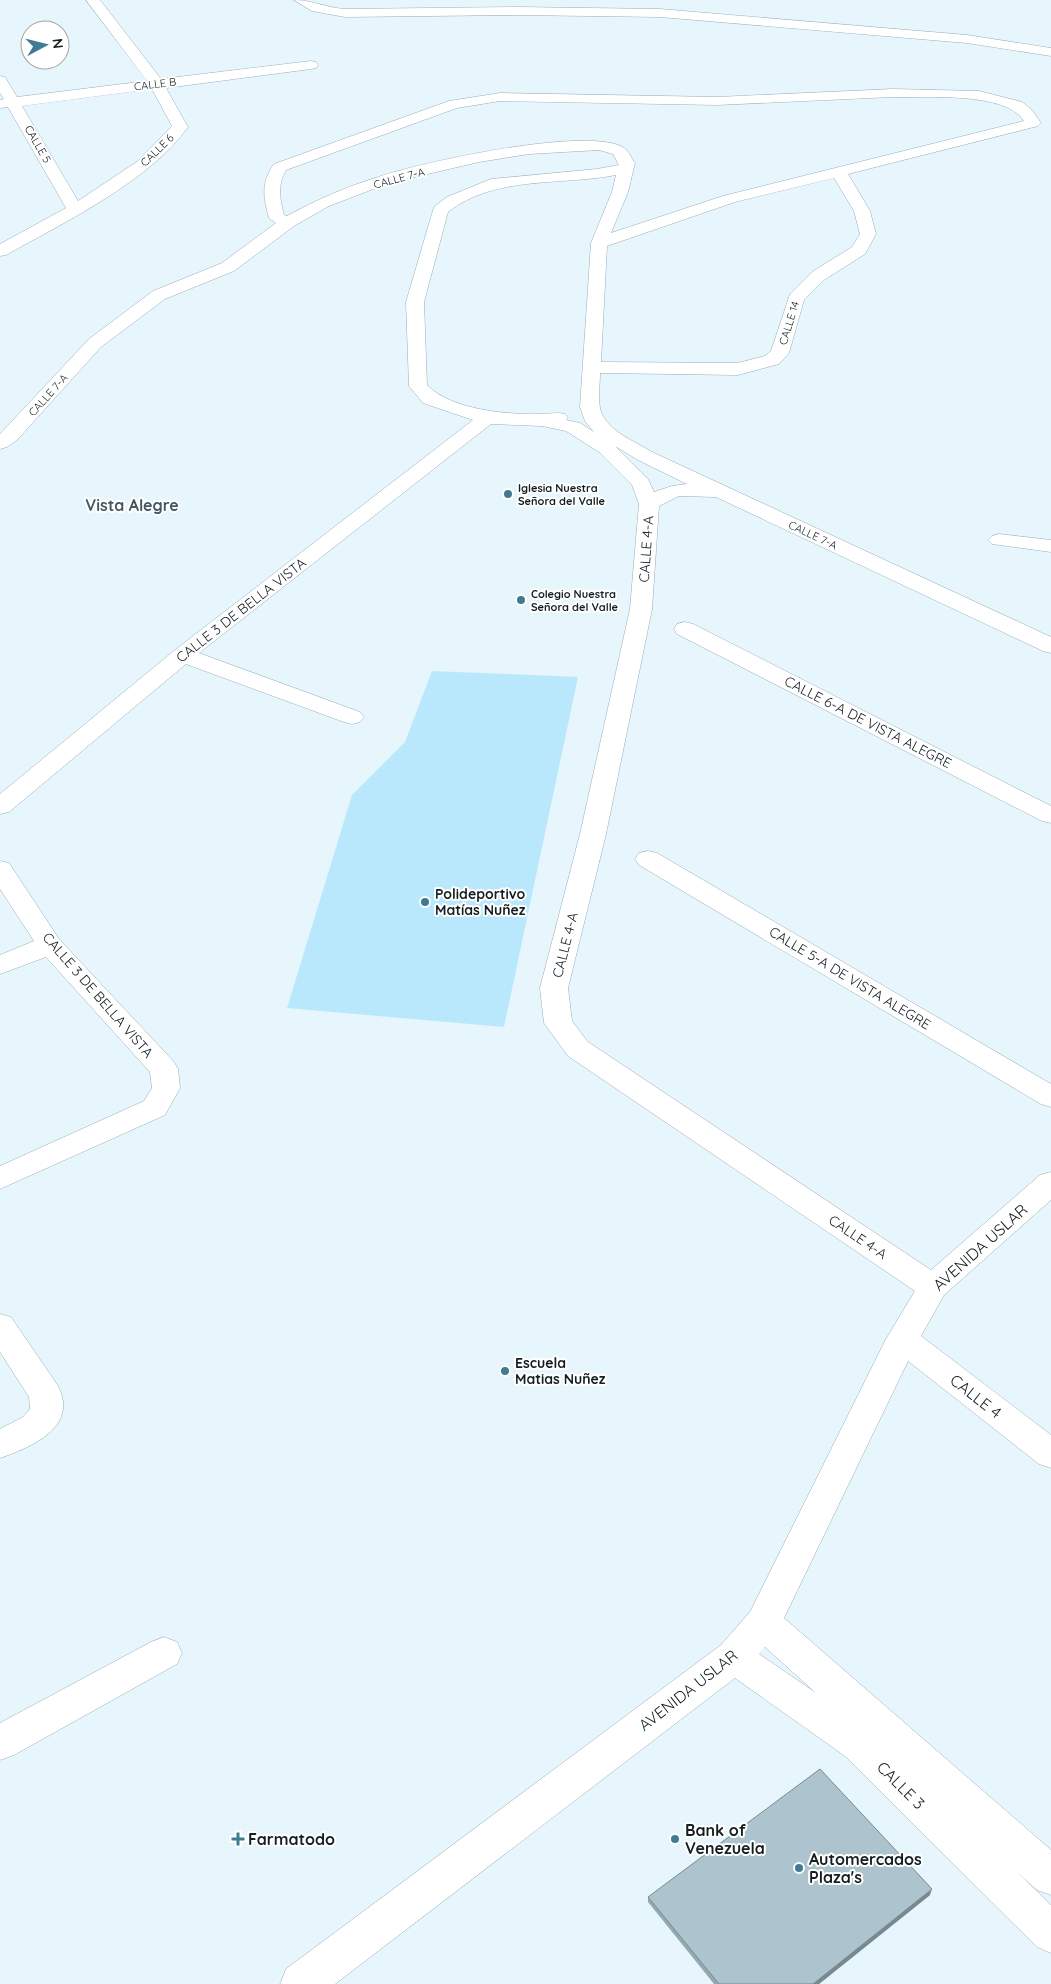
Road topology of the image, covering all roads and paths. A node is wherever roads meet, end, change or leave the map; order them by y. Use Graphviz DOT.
graph roads {
  1 [pos="93,0"];
  2 [pos="301,0"];
  3 [pos="817,13"];
  4 [pos="743,19"];
  5 [pos="1051,52"];
  6 [pos="311,65"];
  7 [pos="0,80"];
  8 [pos="158,84"];
  9 [pos="7,103"];
  10 [pos="1051,122"];
  11 [pos="1034,123"];
  12 [pos="626,168"];
  13 [pos="838,171"];
  14 [pos="75,209"];
  15 [pos="288,222"];
  16 [pos="599,243"];
  17 [pos="0,251"];
  18 [pos="591,368"];
  19 [pos="590,406"];
  20 [pos="487,418"];
  21 [pos="542,420"];
  22 [pos="0,443"];
  23 [pos="723,493"];
  24 [pos="650,504"];
  25 [pos="999,540"];
  26 [pos="1051,546"];
  27 [pos="685,629"];
  28 [pos="1051,646"];
  29 [pos="182,655"];
  30 [pos="352,718"];
  31 [pos="0,807"];
  32 [pos="1051,816"];
  33 [pos="648,859"];
  34 [pos="0,869"];
  35 [pos="50,945"];
  36 [pos="0,964"];
  37 [pos="1051,1097"];
  38 [pos="0,1178"];
  39 [pos="1051,1183"];
  40 [pos="933,1287"];
  41 [pos="0,1326"];
  42 [pos="902,1339"];
  43 [pos="0,1444"];
  44 [pos="1051,1454"];
  45 [pos="763,1623"];
  46 [pos="164,1653"];
  47 [pos="734,1657"];
  48 [pos="0,1744"];
  49 [pos="1051,1876"];
  50 [pos="1051,1934"];
  51 [pos="301,1984"];
  1 -- 8 [label="street, CALLE 6"];
  2 -- 4 [label="street"];
  3 -- 4 [label="street"];
  4 -- 5 [label="street"];
  6 -- 8 [label="street, CALLE B"];
  7 -- 9 [label="street, CALLE 5"];
  8 -- 9 [label="street, CALLE B"];
  8 -- 14 [label="street, CALLE 6"];
  9 -- 14 [label="street, CALLE 5"];
  10 -- 11 [label="street"];
  11 -- 13 [label="street"];
  11 -- 15 [label="street"];
  12 -- 15 [label="street, CALLE 7-A"];
  12 -- 16 [label="street, CALLE 7-A"];
  12 -- 20 [label="street"];
  13 -- 16 [label="street"];
  13 -- 18 [label="street, CALLE 14"];
  14 -- 17 [label="street, CALLE 6"];
  15 -- 22 [label="street, CALLE 7-A"];
  16 -- 18 [label="street, CALLE 7-A"];
  18 -- 19 [label="street, CALLE 7-A"];
  19 -- 21 [label="street"];
  19 -- 23 [label="street, CALLE 7-A"];
  20 -- 21 [label="street"];
  20 -- 29 [label="street, CALLE 3 DE BELLA VISTA"];
  21 -- 24 [label="street"];
  23 -- 24 [label="street"];
  23 -- 28 [label="street, CALLE 7-A"];
  24 -- 40 [label="street, CALLE 4-A"];
  25 -- 26 [label="street"];
  27 -- 32 [label="street, CALLE 6-A DE VISTA ALEGRE"];
  29 -- 30 [label="street"];
  29 -- 31 [label="street, CALLE 3 DE BELLA VISTA"];
  33 -- 37 [label="street, CALLE 5-A DE VISTA ALEGRE"];
  34 -- 35 [label="street, CALLE 3 DE BELLA VISTA"];
  35 -- 36 [label="street"];
  35 -- 38 [label="street, CALLE 3 DE BELLA VISTA"];
  39 -- 40 [label="street, AVENIDA USLAR"];
  40 -- 42 [label="street, AVENIDA USLAR"];
  41 -- 43 [label="street"];
  42 -- 44 [label="street, CALLE 4"];
  42 -- 45 [label="street, AVENIDA USLAR"];
  45 -- 47 [label="street, AVENIDA USLAR"];
  45 -- 49 [label="street, CALLE 3"];
  46 -- 48 [label="street"];
  47 -- 50 [label="street, CALLE 3"];
  47 -- 51 [label="street, AVENIDA USLAR"];
}
